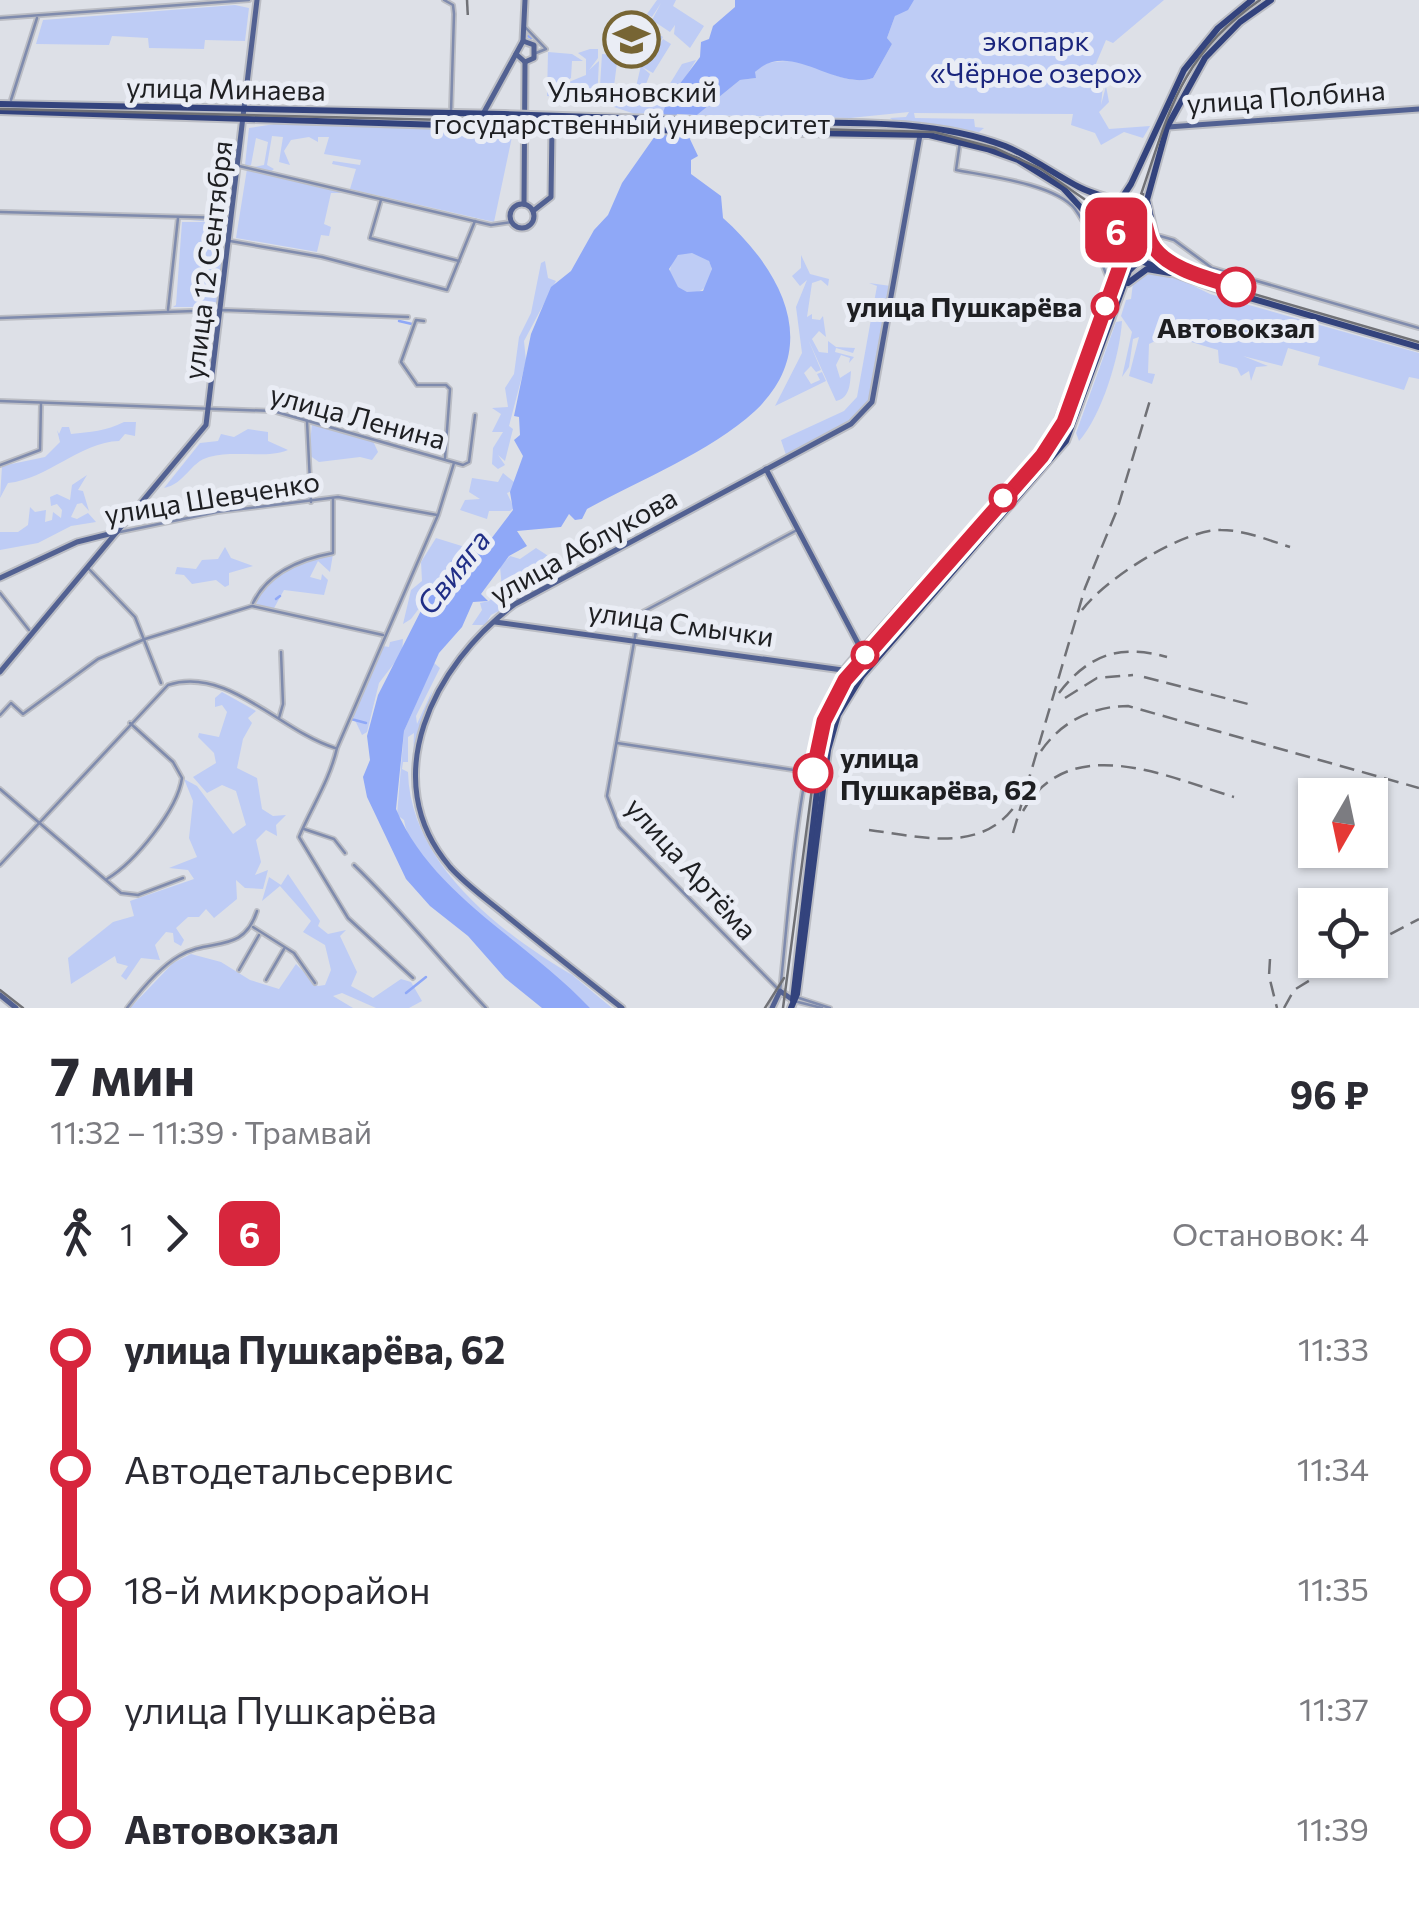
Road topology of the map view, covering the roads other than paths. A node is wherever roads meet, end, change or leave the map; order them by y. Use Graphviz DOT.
graph roads {
  1 [pos="248,0"];
  2 [pos="257,0"];
  3 [pos="444,0"];
  4 [pos="525,0"];
  5 [pos="1252,0"];
  6 [pos="1271,0"];
  7 [pos="37,16"];
  8 [pos="0,18"];
  9 [pos="523,25"];
  10 [pos="523,41"];
  11 [pos="516,51"];
  12 [pos="536,53"];
  13 [pos="525,62"];
  14 [pos="4,108"];
  15 [pos="1419,109"];
  16 [pos="451,111"];
  17 [pos="483,114"];
  18 [pos="244,115"];
  19 [pos="434,118"];
  20 [pos="1156,123"];
  21 [pos="1167,127"];
  22 [pos="552,128"];
  23 [pos="921,131"];
  24 [pos="960,141"];
  25 [pos="238,166"];
  26 [pos="1131,184"];
  27 [pos="1106,198"];
  28 [pos="381,200"];
  29 [pos="1120,202"];
  30 [pos="524,204"];
  31 [pos="1139,209"];
  32 [pos="533,210"];
  33 [pos="0,212"];
  34 [pos="1111,215"];
  35 [pos="178,217"];
  36 [pos="1149,217"];
  37 [pos="232,218"];
  38 [pos="475,221"];
  39 [pos="511,222"];
  40 [pos="1155,236"];
  41 [pos="230,241"];
  42 [pos="1106,241"];
  43 [pos="1138,259"];
  44 [pos="460,262"];
  45 [pos="1179,274"];
  46 [pos="1188,278"];
  47 [pos="1122,293"];
  48 [pos="222,310"];
  49 [pos="168,311"];
  50 [pos="408,317"];
  51 [pos="0,318"];
  52 [pos="424,321"];
  53 [pos="1419,328"];
  54 [pos="1419,347"];
  55 [pos="0,401"];
  56 [pos="41,402"];
  57 [pos="209,406"];
  58 [pos="476,415"];
  59 [pos="308,419"];
  60 [pos="445,460"];
  61 [pos="454,462"];
  62 [pos="0,464"];
  63 [pos="766,469"];
  64 [pos="333,498"];
  65 [pos="310,502"];
  66 [pos="438,515"];
  67 [pos="797,530"];
  68 [pos="118,532"];
  69 [pos="88,568"];
  70 [pos="0,578"];
  71 [pos="0,593"];
  72 [pos="252,606"];
  73 [pos="492,622"];
  74 [pos="29,630"];
  75 [pos="385,635"];
  76 [pos="145,638"];
  77 [pos="632,640"];
  78 [pos="861,649"];
  79 [pos="281,652"];
  80 [pos="846,668"];
  81 [pos="0,672"];
  82 [pos="859,674"];
  83 [pos="161,683"];
  84 [pos="0,715"];
  85 [pos="279,720"];
  86 [pos="129,722"];
  87 [pos="616,743"];
  88 [pos="336,748"];
  89 [pos="807,772"];
  90 [pos="0,789"];
  91 [pos="39,822"];
  92 [pos="302,828"];
  93 [pos="345,853"];
  94 [pos="0,865"];
  95 [pos="354,865"];
  96 [pos="182,878"];
  97 [pos="107,879"];
  98 [pos="257,911"];
  99 [pos="252,926"];
  100 [pos="260,934"];
  101 [pos="285,948"];
  102 [pos="239,970"];
  103 [pos="413,978"];
  104 [pos="266,980"];
  105 [pos="315,982"];
  106 [pos="780,991"];
  107 [pos="0,995"];
  108 [pos="792,1004"];
  109 [pos="16,1008"];
  110 [pos="127,1008"];
  111 [pos="486,1008"];
  112 [pos="622,1008"];
  113 [pos="772,1008"];
  114 [pos="822,1008"];
  115 [pos="830,1008"];
  1 -- 7 [label="street"];
  2 -- 18 [label="street, улица 12 Сентября"];
  3 -- 16 [label="street"];
  4 -- 9 [label="street"];
  5 -- 20 [label="main road"];
  6 -- 21 [label="main road"];
  7 -- 8 [label="street"];
  7 -- 14 [label="street"];
  9 -- 10 [label="street"];
  9 -- 12 [label="street"];
  10 -- 11 [label="street"];
  10 -- 12 [label="street"];
  11 -- 13 [label="street"];
  11 -- 17 [label="street"];
  12 -- 13 [label="street"];
  13 -- 30 [label="street"];
  14 -- 18 [label="main road, улица Минаева"];
  15 -- 21 [label="street, улица Полбина"];
  16 -- 17 [label="main road, улица Минаева"];
  16 -- 19 [label="main road, улица Минаева"];
  17 -- 23 [label="main road, улица Минаева, bridge"];
  18 -- 19 [label="main road, улица Минаева"];
  18 -- 25 [label="street, улица 12 Сентября"];
  19 -- 22 [label="main road, улица Минаева, bridge"];
  20 -- 21 [label="main road, улица Полбина"];
  20 -- 26 [label="main road"];
  21 -- 36 [label="main road"];
  22 -- 23 [label="main road, улица Минаева, bridge"];
  22 -- 32 [label="street"];
  23 -- 24 [label="main road"];
  23 -- 27 [label="main road"];
  23 -- 63 [label="street, улица Аблукова"];
  24 -- 42 [label="main road"];
  24 -- 78 [label="street"];
  25 -- 28 [label="street"];
  25 -- 37 [label="street, улица 12 Сентября"];
  26 -- 27 [label="main road"];
  26 -- 29 [label="main road"];
  27 -- 29 [label="main road"];
  28 -- 38 [label="street"];
  28 -- 44 [label="street"];
  29 -- 31 [label="main road"];
  29 -- 34 [label="main road"];
  30 -- 32 [label="street"];
  30 -- 39 [label="street"];
  31 -- 34 [label="main road"];
  31 -- 36 [label="main road"];
  32 -- 39 [label="street"];
  33 -- 35 [label="street"];
  34 -- 42 [label="main road"];
  35 -- 37 [label="street"];
  35 -- 49 [label="street"];
  36 -- 40 [label="main road"];
  37 -- 41 [label="street, улица 12 Сентября"];
  38 -- 39 [label="street"];
  38 -- 44 [label="street"];
  40 -- 43 [label="main road"];
  40 -- 45 [label="main road"];
  40 -- 53 [label="street"];
  41 -- 44 [label="street"];
  41 -- 48 [label="street, улица 12 Сентября"];
  42 -- 43 [label="main road"];
  42 -- 82 [label="main road"];
  43 -- 45 [label="main road"];
  43 -- 47 [label="main road"];
  45 -- 46 [label="main road"];
  46 -- 47 [label="main road"];
  46 -- 54 [label="main road"];
  47 -- 82 [label="main road"];
  48 -- 49 [label="street"];
  48 -- 50 [label="street"];
  48 -- 57 [label="street, улица 12 Сентября"];
  49 -- 51 [label="street"];
  52 -- 60 [label="street"];
  55 -- 56 [label="street, улица Ленина"];
  56 -- 57 [label="street, улица Ленина"];
  56 -- 62 [label="street"];
  57 -- 59 [label="street, улица Ленина"];
  57 -- 68 [label="street"];
  58 -- 61 [label="street, улица Ленина"];
  59 -- 60 [label="street, улица Ленина"];
  59 -- 65 [label="street"];
  60 -- 61 [label="street, улица Ленина"];
  61 -- 66 [label="street"];
  63 -- 67 [label="street"];
  63 -- 73 [label="street, улица Аблукова"];
  64 -- 65 [label="street, улица Шевченко"];
  64 -- 66 [label="street, улица Шевченко"];
  64 -- 72 [label="street"];
  65 -- 68 [label="street, улица Шевченко"];
  66 -- 75 [label="street"];
  67 -- 77 [label="street"];
  67 -- 78 [label="street"];
  68 -- 69 [label="street"];
  68 -- 70 [label="street, улица Шевченко"];
  69 -- 76 [label="street"];
  69 -- 81 [label="street"];
  71 -- 74 [label="street"];
  72 -- 75 [label="street"];
  72 -- 76 [label="street"];
  73 -- 77 [label="street, улица Смычки"];
  73 -- 112 [label="street, улица Аблукова"];
  75 -- 88 [label="street"];
  76 -- 83 [label="street"];
  76 -- 84 [label="street"];
  77 -- 80 [label="street, улица Смычки"];
  77 -- 87 [label="street, улица Артёма"];
  78 -- 80 [label="street"];
  79 -- 85 [label="street"];
  80 -- 82 [label="street, улица Смычки"];
  80 -- 89 [label="street"];
  82 -- 108 [label="main road"];
  85 -- 86 [label="street"];
  85 -- 88 [label="street"];
  86 -- 91 [label="street"];
  86 -- 97 [label="street"];
  87 -- 89 [label="street"];
  87 -- 106 [label="street, улица Артёма"];
  88 -- 92 [label="street"];
  89 -- 106 [label="street"];
  90 -- 91 [label="street"];
  91 -- 94 [label="street"];
  91 -- 97 [label="street"];
  92 -- 93 [label="street"];
  92 -- 103 [label="street"];
  95 -- 111 [label="street"];
  96 -- 97 [label="street"];
  98 -- 99 [label="street"];
  99 -- 100 [label="street"];
  99 -- 110 [label="street"];
  100 -- 101 [label="street"];
  100 -- 102 [label="street"];
  101 -- 104 [label="street"];
  101 -- 105 [label="street"];
  106 -- 108 [label="street, улица Артёма"];
  106 -- 113 [label="street"];
  107 -- 109 [label="street"];
  108 -- 114 [label="street"];
  108 -- 115 [label="street"];
}
